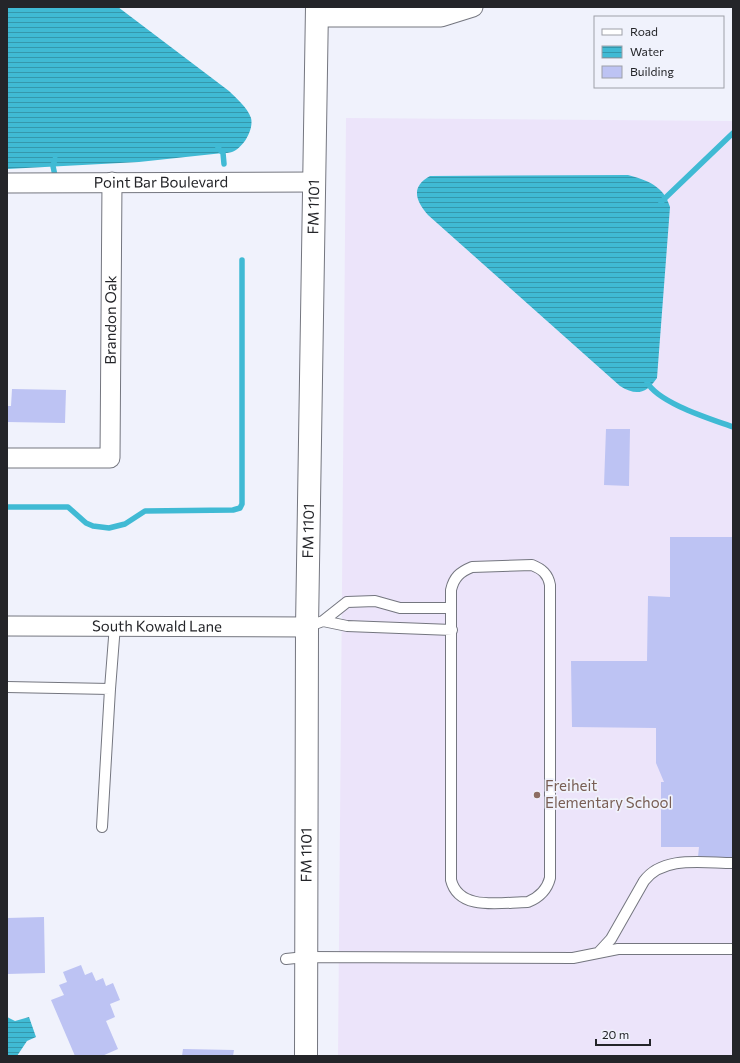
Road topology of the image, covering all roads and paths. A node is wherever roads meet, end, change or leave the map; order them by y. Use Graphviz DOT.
graph roads {
  1 [pos="473,7"];
  2 [pos="317,12"];
  3 [pos="112,182"];
  4 [pos="315,182"];
  5 [pos="7,183"];
  6 [pos="7,458"];
  7 [pos="451,608"];
  8 [pos="315,624"];
  9 [pos="7,626"];
  10 [pos="115,626"];
  11 [pos="452,630"];
  12 [pos="7,687"];
  13 [pos="110,689"];
  14 [pos="102,827"];
  15 [pos="733,863"];
  16 [pos="733,949"];
  17 [pos="599,952"];
  18 [pos="296,958"];
  19 [pos="306,1056"];
  1 -- 2 [label="street"];
  2 -- 4 [label="main road, FM 1101 / FM 1101"];
  3 -- 4 [label="street, Point Bar Boulevard"];
  3 -- 5 [label="street, Point Bar Boulevard"];
  3 -- 6 [label="street, Brandon Oak"];
  4 -- 8 [label="main road, FM 1101 / FM 1101"];
  7 -- 8 [label="lane"];
  7 -- 11 [label="lane"];
  7 -- 11 [label="lane"];
  8 -- 10 [label="street, South Kowald Lane"];
  8 -- 11 [label="lane"];
  8 -- 18 [label="main road, FM 1101 / FM 1101"];
  9 -- 10 [label="street, South Kowald Lane"];
  10 -- 13 [label="lane"];
  12 -- 13 [label="lane"];
  13 -- 14 [label="lane"];
  15 -- 17 [label="lane"];
  16 -- 17 [label="lane"];
  17 -- 18 [label="lane"];
  18 -- 19 [label="main road, FM 1101 / FM 1101"];
}
